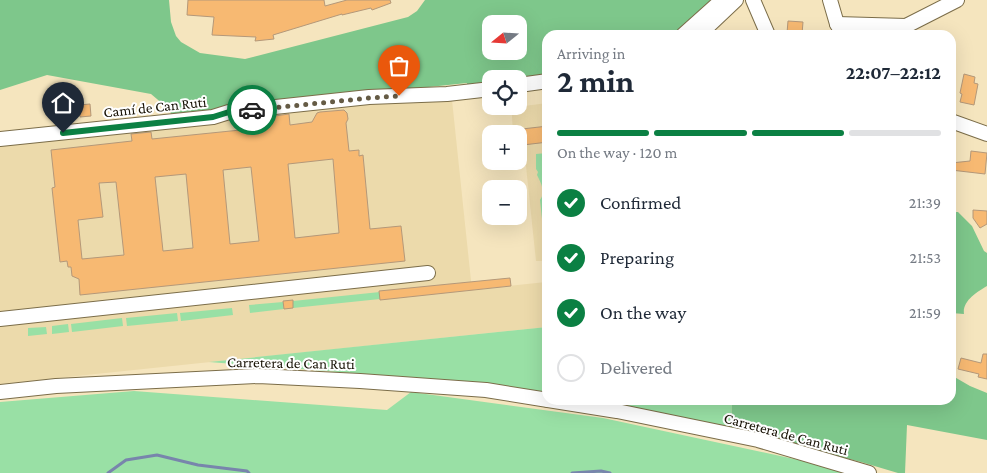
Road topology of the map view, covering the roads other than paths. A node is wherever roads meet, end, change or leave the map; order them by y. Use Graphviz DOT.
graph roads {
  1 [pos="736,0"];
  2 [pos="753,0"];
  3 [pos="830,0"];
  4 [pos="957,0"];
  5 [pos="718,3"];
  6 [pos="840,29"];
  7 [pos="688,30"];
  8 [pos="697,30"];
  9 [pos="704,30"];
  10 [pos="766,30"];
  11 [pos="417,81"];
  12 [pos="542,82"];
  13 [pos="527,84"];
  14 [pos="482,89"];
  15 [pos="418,96"];
  16 [pos="956,123"];
  17 [pos="987,134"];
  18 [pos="0,139"];
  19 [pos="428,273"];
  20 [pos="0,319"];
  21 [pos="1,392"];
  22 [pos="542,399"];
  23 [pos="579,405"];
  24 [pos="869,473"];
  1 -- 9 [label="street"];
  2 -- 10 [label="street"];
  3 -- 6 [label="street"];
  4 -- 6 [label="street"];
  5 -- 7 [label="street"];
  5 -- 8 [label="street"];
  11 -- 15 [label="street"];
  12 -- 13 [label="street"];
  14 -- 15 [label="street, Camí de Can Ruti"];
  15 -- 18 [label="street, Camí de Can Ruti"];
  16 -- 17 [label="street"];
  19 -- 20 [label="street"];
  21 -- 22 [label="street, Carretera de Can Ruti"];
  23 -- 24 [label="street, Carretera de Can Ruti"];
}
